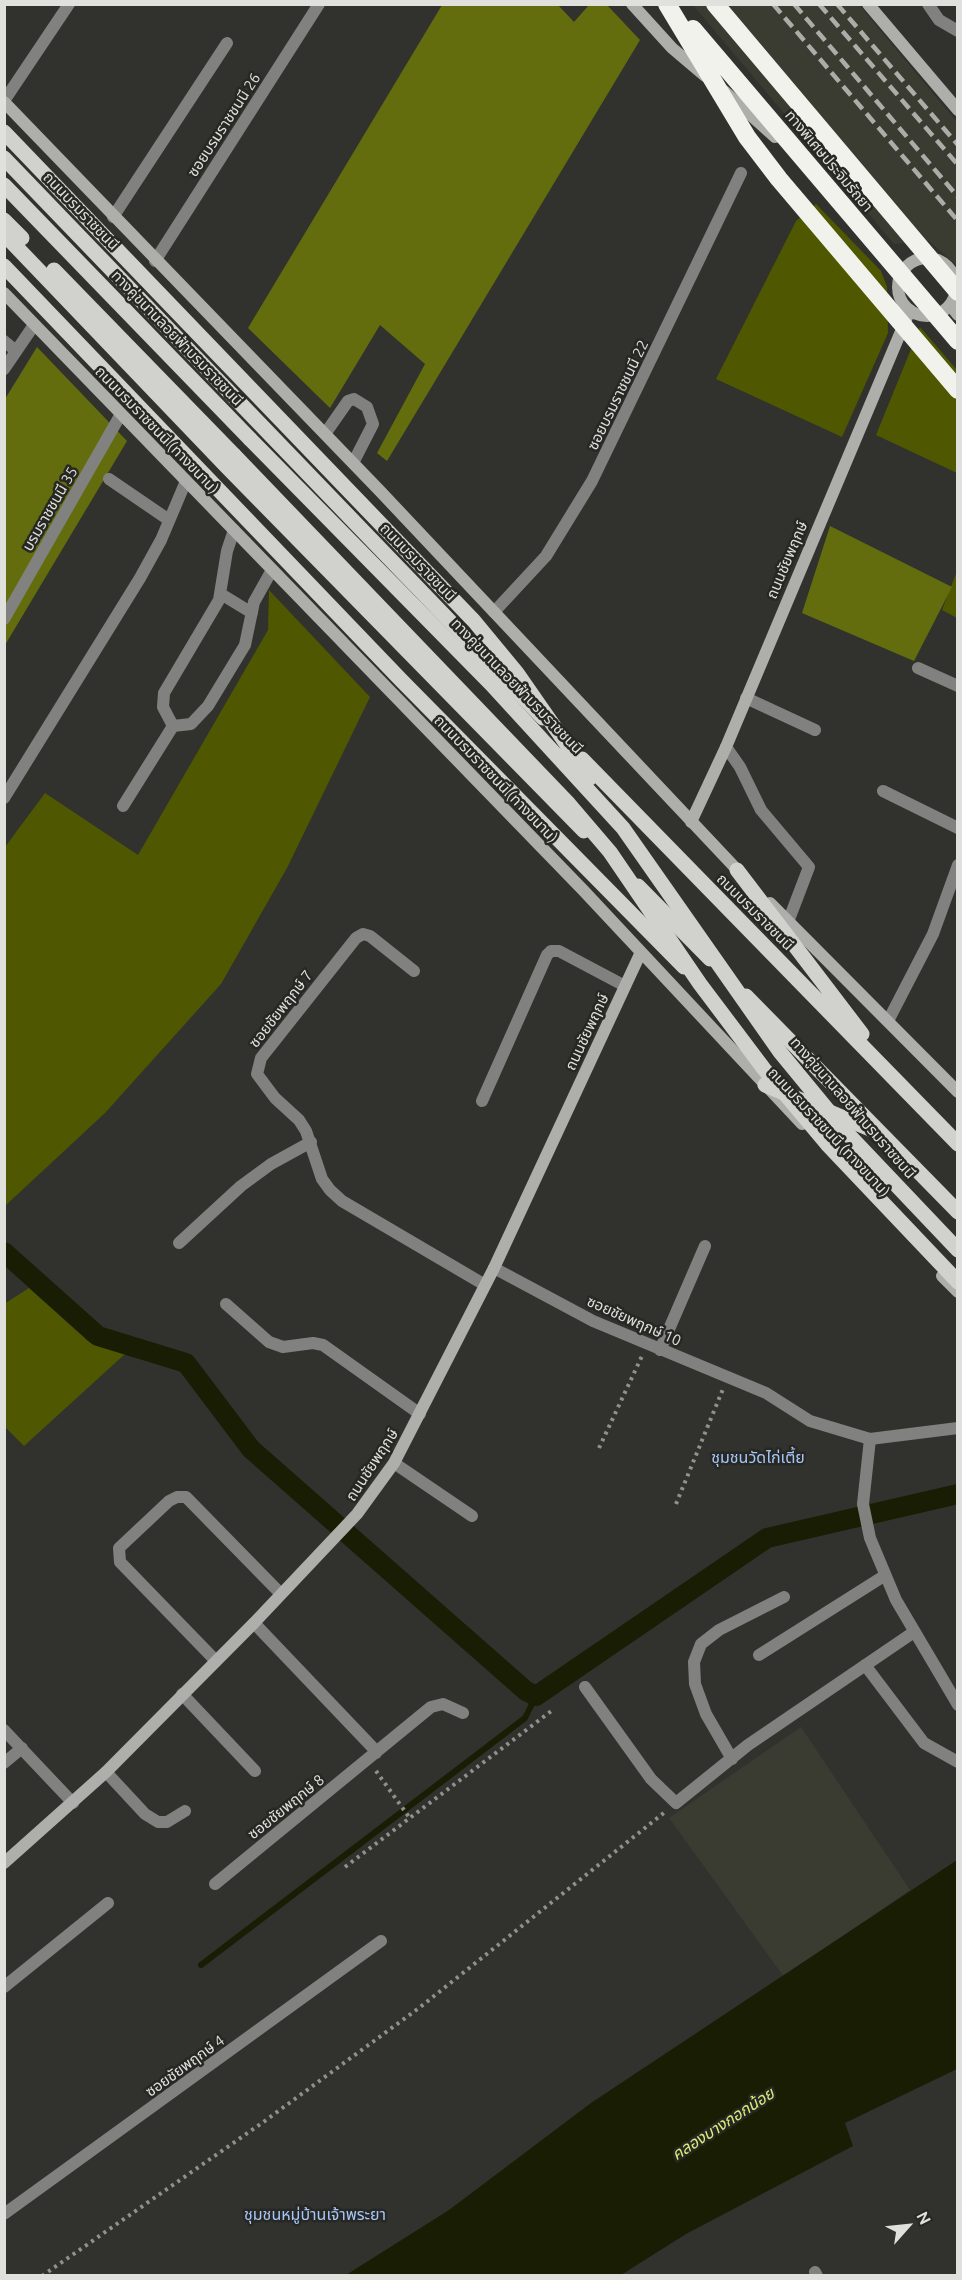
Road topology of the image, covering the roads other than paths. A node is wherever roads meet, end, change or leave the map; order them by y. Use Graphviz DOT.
graph roads {
  1 [pos="69,4"];
  2 [pos="319,4"];
  3 [pos="632,4"];
  4 [pos="667,4"];
  5 [pos="672,4"];
  6 [pos="715,4"];
  7 [pos="868,4"];
  8 [pos="928,4"];
  9 [pos="957,31"];
  10 [pos="227,43"];
  11 [pos="4,101"];
  12 [pos="957,110"];
  13 [pos="4,132"];
  14 [pos="4,158"];
  15 [pos="741,173"];
  16 [pos="4,186"];
  17 [pos="113,217"];
  18 [pos="4,220"];
  19 [pos="4,234"];
  20 [pos="155,261"];
  21 [pos="4,266"];
  22 [pos="900,277"];
  23 [pos="4,293"];
  24 [pos="951,306"];
  25 [pos="910,310"];
  26 [pos="34,325"];
  27 [pos="957,334"];
  28 [pos="4,341"];
  29 [pos="957,341"];
  30 [pos="16,351"];
  31 [pos="4,369"];
  32 [pos="957,390"];
  33 [pos="121,414"];
  34 [pos="325,434"];
  35 [pos="353,463"];
  36 [pos="109,479"];
  37 [pos="186,481"];
  38 [pos="169,520"];
  39 [pos="234,531"];
  40 [pos="272,570"];
  41 [pos="221,594"];
  42 [pos="494,612"];
  43 [pos="252,613"];
  44 [pos="4,619"];
  45 [pos="918,668"];
  46 [pos="957,686"];
  47 [pos="746,698"];
  48 [pos="173,726"];
  49 [pos="815,730"];
  50 [pos="726,747"];
  51 [pos="883,791"];
  52 [pos="4,798"];
  53 [pos="123,806"];
  54 [pos="691,822"];
  55 [pos="623,828"];
  56 [pos="957,828"];
  57 [pos="957,865"];
  58 [pos="736,870"];
  59 [pos="954,887"];
  60 [pos="788,922"];
  61 [pos="641,952"];
  62 [pos="414,971"];
  63 [pos="700,984"];
  64 [pos="625,986"];
  65 [pos="888,1021"];
  66 [pos="765,1085"];
  67 [pos="900,1085"];
  68 [pos="957,1092"];
  69 [pos="482,1101"];
  70 [pos="880,1133"];
  71 [pos="310,1142"];
  72 [pos="957,1144"];
  73 [pos="957,1212"];
  74 [pos="179,1243"];
  75 [pos="705,1246"];
  76 [pos="957,1250"];
  77 [pos="494,1268"];
  78 [pos="957,1282"];
  79 [pos="485,1286"];
  80 [pos="957,1292"];
  81 [pos="226,1304"];
  82 [pos="654,1347"];
  83 [pos="420,1414"];
  84 [pos="957,1428"];
  85 [pos="870,1439"];
  86 [pos="394,1463"];
  87 [pos="472,1516"];
  88 [pos="884,1576"];
  89 [pos="281,1594"];
  90 [pos="784,1597"];
  91 [pos="255,1623"];
  92 [pos="914,1632"];
  93 [pos="759,1655"];
  94 [pos="216,1661"];
  95 [pos="865,1665"];
  96 [pos="585,1687"];
  97 [pos="182,1694"];
  98 [pos="957,1705"];
  99 [pos="463,1713"];
  100 [pos="4,1730"];
  101 [pos="22,1748"];
  102 [pos="372,1756"];
  103 [pos="732,1760"];
  104 [pos="957,1762"];
  105 [pos="4,1763"];
  106 [pos="255,1771"];
  107 [pos="106,1772"];
  108 [pos="73,1803"];
  109 [pos="185,1811"];
  110 [pos="4,1863"];
  111 [pos="215,1884"];
  112 [pos="108,1903"];
  113 [pos="381,1941"];
  114 [pos="4,1987"];
  115 [pos="4,2214"];
  1 -- 11 [label="street"];
  2 -- 20 [label="street, ซอยบรมราชชนนี 26"];
  3 -- 22 [label="main road"];
  4 -- 32 [label="highway, bridge"];
  5 -- 29 [label="highway, ทางพิเศษประจิมรัถยา, bridge"];
  6 -- 24 [label="highway, ทางพิเศษประจิมรัถยา, bridge"];
  7 -- 12 [label="main road"];
  8 -- 9 [label="street"];
  10 -- 17 [label="street"];
  11 -- 17 [label="main road"];
  13 -- 55 [label="main road, bridge"];
  14 -- 67 [label="main road, ถนนบรมราชชนนี"];
  15 -- 42 [label="street, ซอยบรมราชชนนี 22"];
  16 -- 55 [label="main road, ทางคู่ขนานลอยฟ้าบรมราชชนนี, bridge"];
  17 -- 20 [label="main road"];
  18 -- 63 [label="main road, bridge"];
  19 -- 70 [label="main road"];
  20 -- 34 [label="main road"];
  21 -- 63 [label="main road, bridge"];
  22 -- 24 [label="main road"];
  22 -- 25 [label="main road"];
  23 -- 26 [label="main road, ถนนบรมราชชนนี (ทางขนาน)"];
  24 -- 25 [label="main road"];
  24 -- 27 [label="main road"];
  25 -- 47 [label="main road, ถนนชัยพฤกษ์"];
  26 -- 30 [label="street"];
  26 -- 33 [label="main road, ถนนบรมราชชนนี (ทางขนาน)"];
  28 -- 30 [label="street"];
  30 -- 31 [label="street"];
  33 -- 37 [label="main road, ถนนบรมราชชนนี (ทางขนาน)"];
  33 -- 44 [label="street, บรมราชชนนี 35"];
  34 -- 35 [label="main road"];
  34 -- 35 [label="street"];
  35 -- 42 [label="main road"];
  36 -- 38 [label="street"];
  37 -- 38 [label="street"];
  37 -- 39 [label="main road, ถนนบรมราชชนนี (ทางขนาน)"];
  38 -- 52 [label="street"];
  39 -- 40 [label="main road, ถนนบรมราชชนนี (ทางขนาน)"];
  39 -- 41 [label="street"];
  40 -- 43 [label="street"];
  40 -- 61 [label="main road, ถนนบรมราชชนนี (ทางขนาน)"];
  41 -- 43 [label="street"];
  41 -- 48 [label="street"];
  42 -- 54 [label="main road"];
  43 -- 48 [label="street"];
  45 -- 46 [label="street"];
  47 -- 49 [label="street"];
  47 -- 50 [label="main road, ถนนชัยพฤกษ์"];
  48 -- 53 [label="street"];
  50 -- 54 [label="main road, ถนนชัยพฤกษ์"];
  50 -- 60 [label="street"];
  51 -- 56 [label="street"];
  54 -- 58 [label="main road"];
  55 -- 76 [label="main road, ทางคู่ขนานลอยฟ้าบรมราชชนนี, bridge"];
  57 -- 59 [label="street"];
  58 -- 60 [label="main road"];
  58 -- 67 [label="main road"];
  59 -- 65 [label="street"];
  60 -- 65 [label="main road"];
  61 -- 64 [label="main road, ถนนชัยพฤกษ์"];
  61 -- 66 [label="main road, ถนนบรมราชชนนี (ทางขนาน)"];
  62 -- 71 [label="street, ซอยชัยพฤกษ์ 7"];
  63 -- 78 [label="main road, bridge"];
  64 -- 69 [label="street"];
  64 -- 77 [label="main road, ถนนชัยพฤกษ์"];
  65 -- 68 [label="main road"];
  66 -- 70 [label="main road"];
  66 -- 80 [label="main road, ถนนบรมราชชนนี (ทางขนาน)"];
  67 -- 72 [label="main road, ถนนบรมราชชนนี"];
  70 -- 73 [label="main road"];
  71 -- 74 [label="street"];
  71 -- 79 [label="street, ซอยชัยพฤกษ์ 7"];
  75 -- 82 [label="street"];
  77 -- 79 [label="main road, ถนนชัยพฤกษ์"];
  77 -- 82 [label="street, ซอยชัยพฤกษ์ 10"];
  79 -- 83 [label="main road, ถนนชัยพฤกษ์"];
  81 -- 83 [label="street"];
  82 -- 85 [label="street, ซอยชัยพฤกษ์ 10"];
  83 -- 86 [label="main road, ถนนชัยพฤกษ์"];
  84 -- 85 [label="street"];
  85 -- 88 [label="street"];
  86 -- 87 [label="street"];
  86 -- 89 [label="main road, ถนนชัยพฤกษ์"];
  88 -- 92 [label="street"];
  88 -- 93 [label="street"];
  89 -- 91 [label="main road, ถนนชัยพฤกษ์"];
  89 -- 94 [label="street"];
  90 -- 103 [label="street"];
  91 -- 94 [label="main road, ถนนชัยพฤกษ์"];
  91 -- 102 [label="street"];
  92 -- 95 [label="street"];
  92 -- 98 [label="street"];
  94 -- 97 [label="main road, ถนนชัยพฤกษ์"];
  95 -- 103 [label="street"];
  95 -- 104 [label="street"];
  96 -- 103 [label="street"];
  97 -- 106 [label="street"];
  97 -- 107 [label="main road, ถนนชัยพฤกษ์"];
  99 -- 102 [label="street, ซอยชัยพฤกษ์ 8"];
  100 -- 101 [label="street"];
  101 -- 105 [label="street"];
  101 -- 108 [label="street"];
  102 -- 111 [label="street, ซอยชัยพฤกษ์ 8"];
  107 -- 108 [label="main road, ถนนชัยพฤกษ์"];
  107 -- 109 [label="street"];
  108 -- 110 [label="main road, ถนนชัยพฤกษ์"];
  112 -- 114 [label="street"];
  113 -- 115 [label="street, ซอยชัยพฤกษ์ 4"];
}
